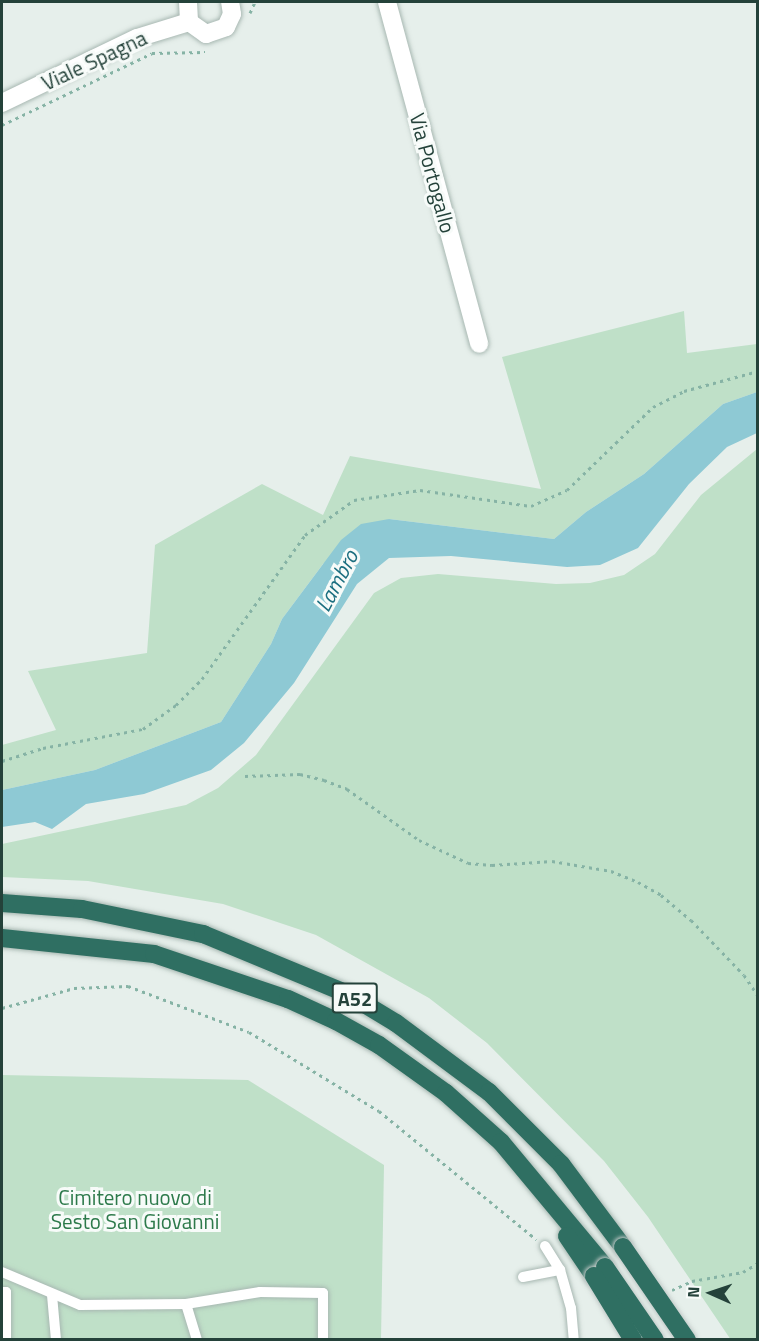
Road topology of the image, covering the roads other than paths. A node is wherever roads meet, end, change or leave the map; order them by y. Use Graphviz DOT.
graph roads {
  1 [pos="188,2"];
  2 [pos="230,2"];
  3 [pos="387,2"];
  4 [pos="189,22"];
  5 [pos="2,103"];
  6 [pos="479,344"];
  7 [pos="2,903"];
  8 [pos="2,938"];
  9 [pos="545,1246"];
  10 [pos="560,1270"];
  11 [pos="599,1271"];
  12 [pos="2,1272"];
  13 [pos="523,1277"];
  14 [pos="2,1292"];
  15 [pos="52,1295"];
  16 [pos="186,1304"];
  17 [pos="6,1340"];
  18 [pos="56,1340"];
  19 [pos="197,1340"];
  20 [pos="323,1340"];
  21 [pos="574,1340"];
  22 [pos="633,1340"];
  23 [pos="655,1340"];
  24 [pos="687,1340"];
  1 -- 4 [label="street"];
  2 -- 4 [label="street"];
  3 -- 6 [label="street, Via Portogallo"];
  4 -- 5 [label="street, Viale Spagna"];
  7 -- 24 [label="highway, A52, bridge"];
  8 -- 11 [label="highway, A52"];
  9 -- 10 [label="lane"];
  10 -- 13 [label="lane"];
  10 -- 21 [label="lane"];
  11 -- 22 [label="highway, bridge"];
  11 -- 23 [label="highway, A52, bridge"];
  12 -- 15 [label="lane"];
  14 -- 17 [label="lane"];
  15 -- 16 [label="lane"];
  15 -- 18 [label="lane"];
  16 -- 19 [label="lane"];
  16 -- 20 [label="lane"];
}
